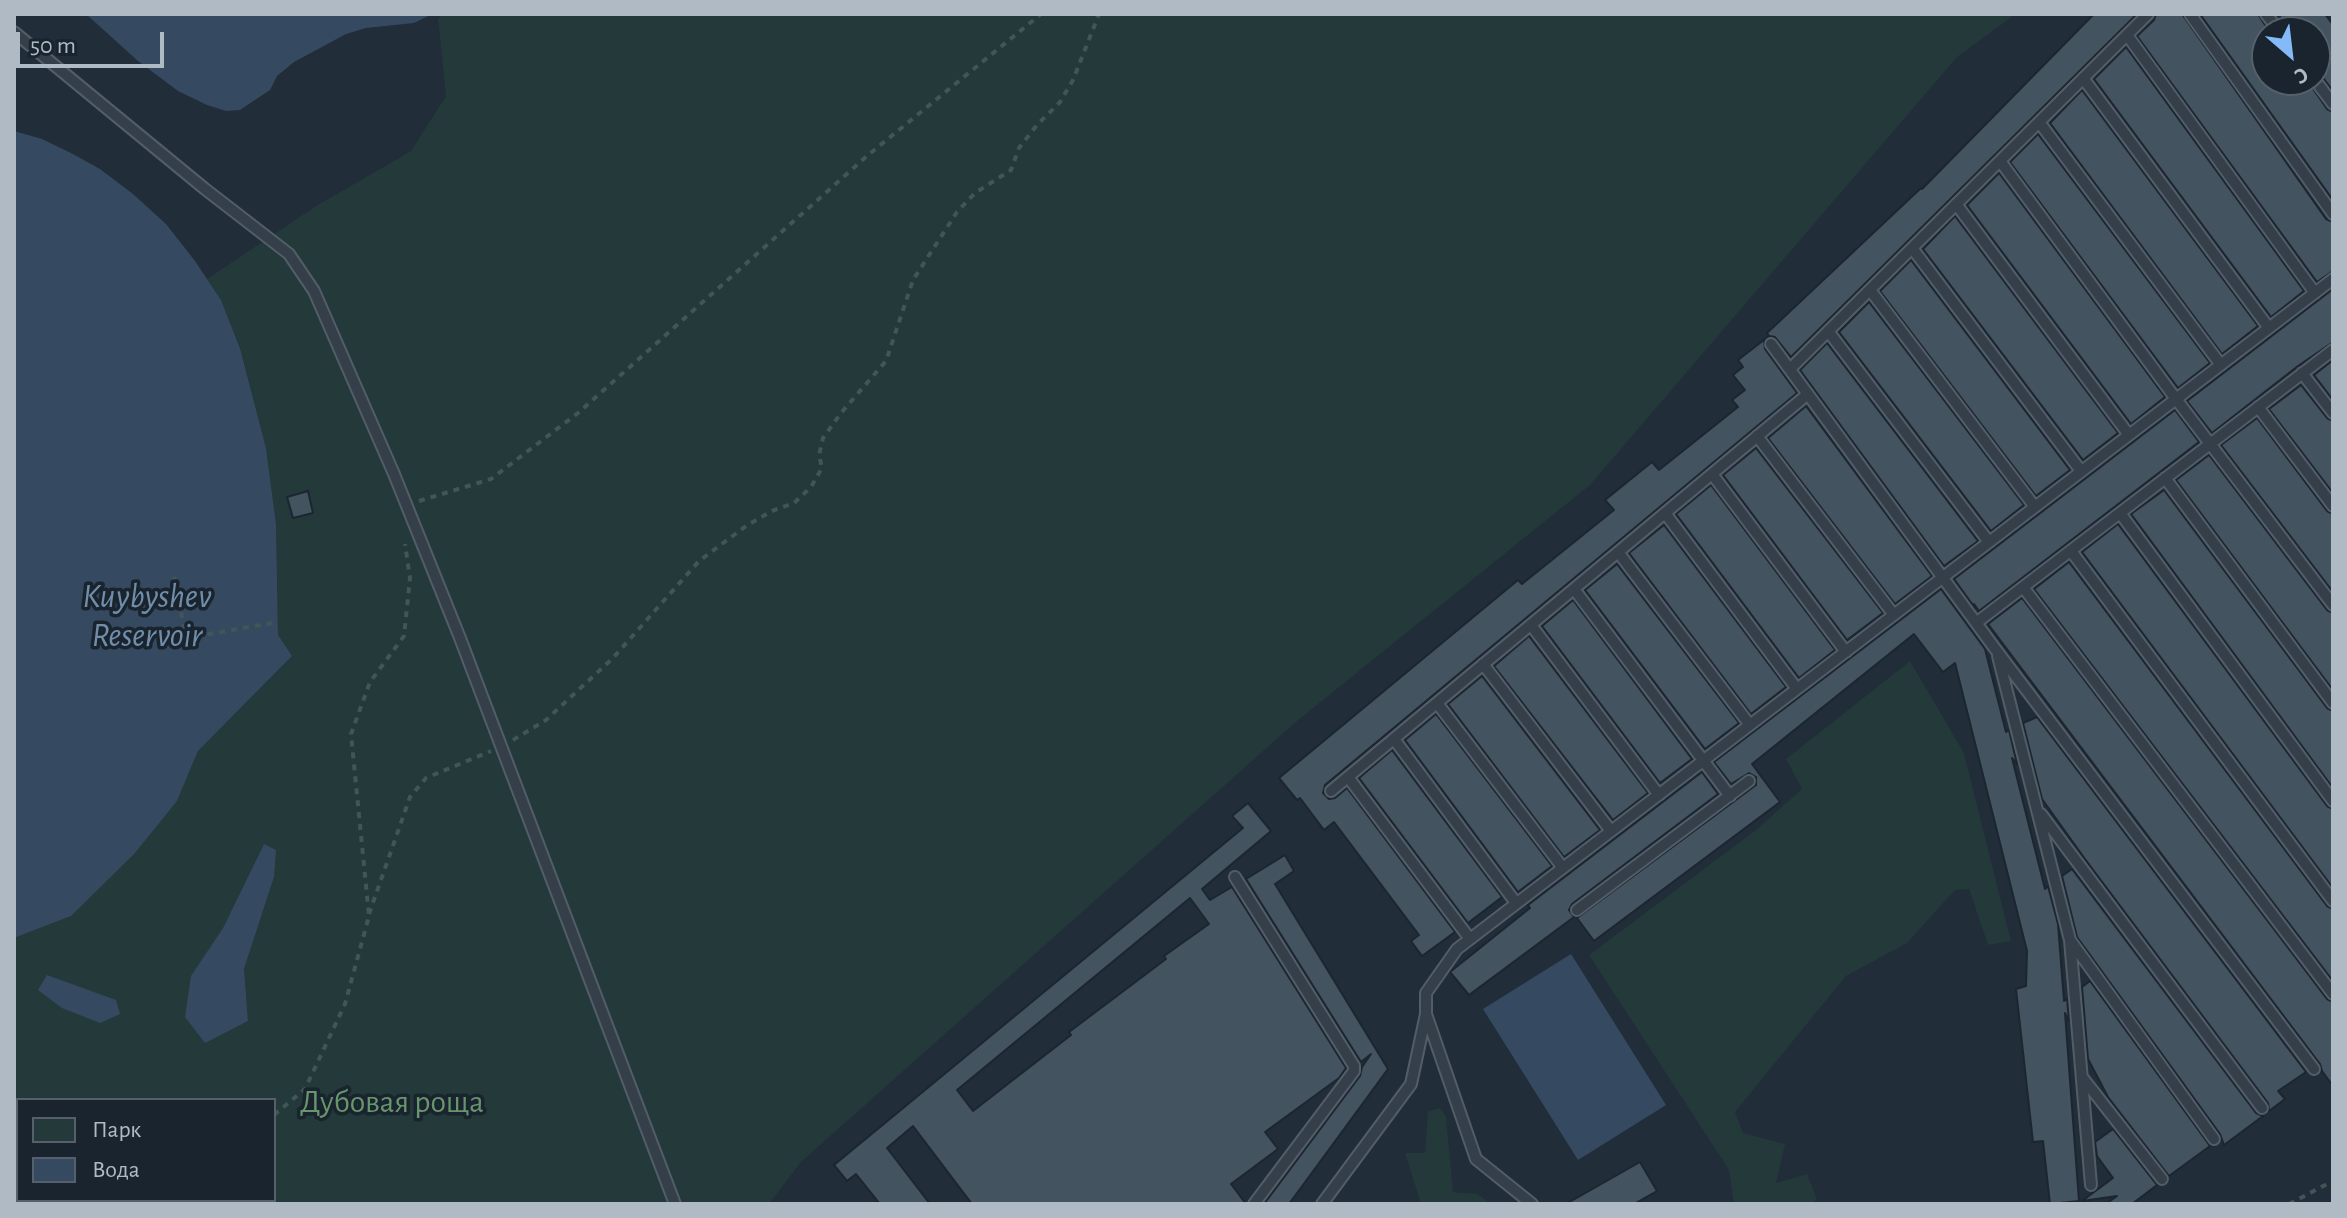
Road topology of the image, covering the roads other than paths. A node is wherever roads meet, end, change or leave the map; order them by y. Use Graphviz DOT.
graph roads {
  1 [pos="2148,14"];
  2 [pos="2190,14"];
  3 [pos="14,32"];
  4 [pos="2127,35"];
  5 [pos="2083,78"];
  6 [pos="2039,122"];
  7 [pos="2000,161"];
  8 [pos="1956,204"];
  9 [pos="2333,214"];
  10 [pos="1912,248"];
  11 [pos="2333,279"];
  12 [pos="1870,290"];
  13 [pos="2315,293"];
  14 [pos="2269,328"];
  15 [pos="1828,331"];
  16 [pos="1771,344"];
  17 [pos="2333,350"];
  18 [pos="2221,365"];
  19 [pos="1790,369"];
  20 [pos="2302,373"];
  21 [pos="1808,394"];
  22 [pos="2176,399"];
  23 [pos="2258,407"];
  24 [pos="2333,413"];
  25 [pos="2129,435"];
  26 [pos="1757,436"];
  27 [pos="2210,444"];
  28 [pos="2081,471"];
  29 [pos="1712,474"];
  30 [pos="2165,478"];
  31 [pos="2333,506"];
  32 [pos="2035,507"];
  33 [pos="1665,513"];
  34 [pos="2120,513"];
  35 [pos="1989,542"];
  36 [pos="2071,551"];
  37 [pos="1618,552"];
  38 [pos="1943,577"];
  39 [pos="2023,587"];
  40 [pos="1574,589"];
  41 [pos="2333,605"];
  42 [pos="1894,615"];
  43 [pos="1976,623"];
  44 [pos="1531,625"];
  45 [pos="1996,650"];
  46 [pos="1846,652"];
  47 [pos="1483,664"];
  48 [pos="1797,689"];
  49 [pos="1437,703"];
  50 [pos="2333,703"];
  51 [pos="1750,725"];
  52 [pos="1394,739"];
  53 [pos="1703,760"];
  54 [pos="1348,777"];
  55 [pos="1749,781"];
  56 [pos="1331,791"];
  57 [pos="1659,795"];
  58 [pos="1730,796"];
  59 [pos="2333,801"];
  60 [pos="2037,809"];
  61 [pos="1611,831"];
  62 [pos="1563,868"];
  63 [pos="1235,877"];
  64 [pos="2333,901"];
  65 [pos="1516,903"];
  66 [pos="1577,910"];
  67 [pos="1470,939"];
  68 [pos="2070,940"];
  69 [pos="2333,994"];
  70 [pos="1426,1014"];
  71 [pos="2314,1069"];
  72 [pos="2082,1077"];
  73 [pos="2262,1108"];
  74 [pos="2214,1139"];
  75 [pos="2162,1179"];
  76 [pos="2091,1185"];
  77 [pos="675,1204"];
  78 [pos="1254,1204"];
  79 [pos="1322,1204"];
  80 [pos="1532,1204"];
  1 -- 4 [label="lane"];
  2 -- 9 [label="lane"];
  3 -- 77 [label="lane"];
  4 -- 5 [label="lane"];
  4 -- 13 [label="lane"];
  5 -- 6 [label="lane"];
  5 -- 14 [label="lane"];
  6 -- 7 [label="lane"];
  6 -- 18 [label="lane"];
  7 -- 8 [label="lane"];
  7 -- 22 [label="lane"];
  8 -- 10 [label="lane"];
  8 -- 25 [label="lane"];
  10 -- 12 [label="lane"];
  10 -- 28 [label="lane"];
  11 -- 13 [label="lane"];
  12 -- 15 [label="lane"];
  12 -- 32 [label="lane"];
  13 -- 14 [label="lane"];
  14 -- 18 [label="lane"];
  15 -- 19 [label="lane"];
  15 -- 35 [label="lane"];
  16 -- 19 [label="lane"];
  17 -- 20 [label="lane"];
  18 -- 22 [label="lane"];
  19 -- 21 [label="lane"];
  20 -- 23 [label="lane"];
  20 -- 24 [label="lane"];
  21 -- 26 [label="lane"];
  21 -- 38 [label="lane"];
  22 -- 25 [label="lane"];
  22 -- 27 [label="lane"];
  23 -- 27 [label="lane"];
  23 -- 31 [label="lane"];
  25 -- 28 [label="lane"];
  26 -- 29 [label="lane"];
  26 -- 42 [label="lane"];
  27 -- 30 [label="lane"];
  27 -- 41 [label="lane"];
  28 -- 32 [label="lane"];
  29 -- 33 [label="lane"];
  29 -- 46 [label="lane"];
  30 -- 34 [label="lane"];
  30 -- 50 [label="lane"];
  32 -- 35 [label="lane"];
  33 -- 37 [label="lane"];
  33 -- 48 [label="lane"];
  34 -- 36 [label="lane"];
  34 -- 59 [label="lane"];
  35 -- 38 [label="lane"];
  36 -- 39 [label="lane"];
  36 -- 64 [label="lane"];
  37 -- 40 [label="lane"];
  37 -- 51 [label="lane"];
  38 -- 42 [label="lane"];
  38 -- 43 [label="lane"];
  39 -- 43 [label="lane"];
  39 -- 69 [label="lane"];
  40 -- 44 [label="lane"];
  40 -- 53 [label="lane"];
  42 -- 46 [label="lane"];
  43 -- 45 [label="lane"];
  44 -- 47 [label="lane"];
  44 -- 57 [label="lane"];
  45 -- 60 [label="lane"];
  45 -- 71 [label="lane"];
  46 -- 48 [label="lane"];
  47 -- 49 [label="lane"];
  47 -- 61 [label="lane"];
  48 -- 51 [label="lane"];
  49 -- 52 [label="lane"];
  49 -- 62 [label="lane"];
  51 -- 53 [label="lane"];
  52 -- 54 [label="lane"];
  52 -- 65 [label="lane"];
  53 -- 57 [label="lane"];
  53 -- 58 [label="lane"];
  54 -- 56 [label="lane"];
  54 -- 67 [label="lane"];
  55 -- 58 [label="lane"];
  57 -- 61 [label="lane"];
  58 -- 66 [label="lane"];
  60 -- 68 [label="lane"];
  60 -- 73 [label="lane"];
  61 -- 62 [label="lane"];
  62 -- 65 [label="lane"];
  63 -- 78 [label="lane"];
  65 -- 67 [label="lane"];
  67 -- 70 [label="lane"];
  68 -- 72 [label="lane"];
  68 -- 74 [label="lane"];
  70 -- 79 [label="lane"];
  70 -- 80 [label="lane"];
  72 -- 75 [label="lane"];
  72 -- 76 [label="lane"];
}
